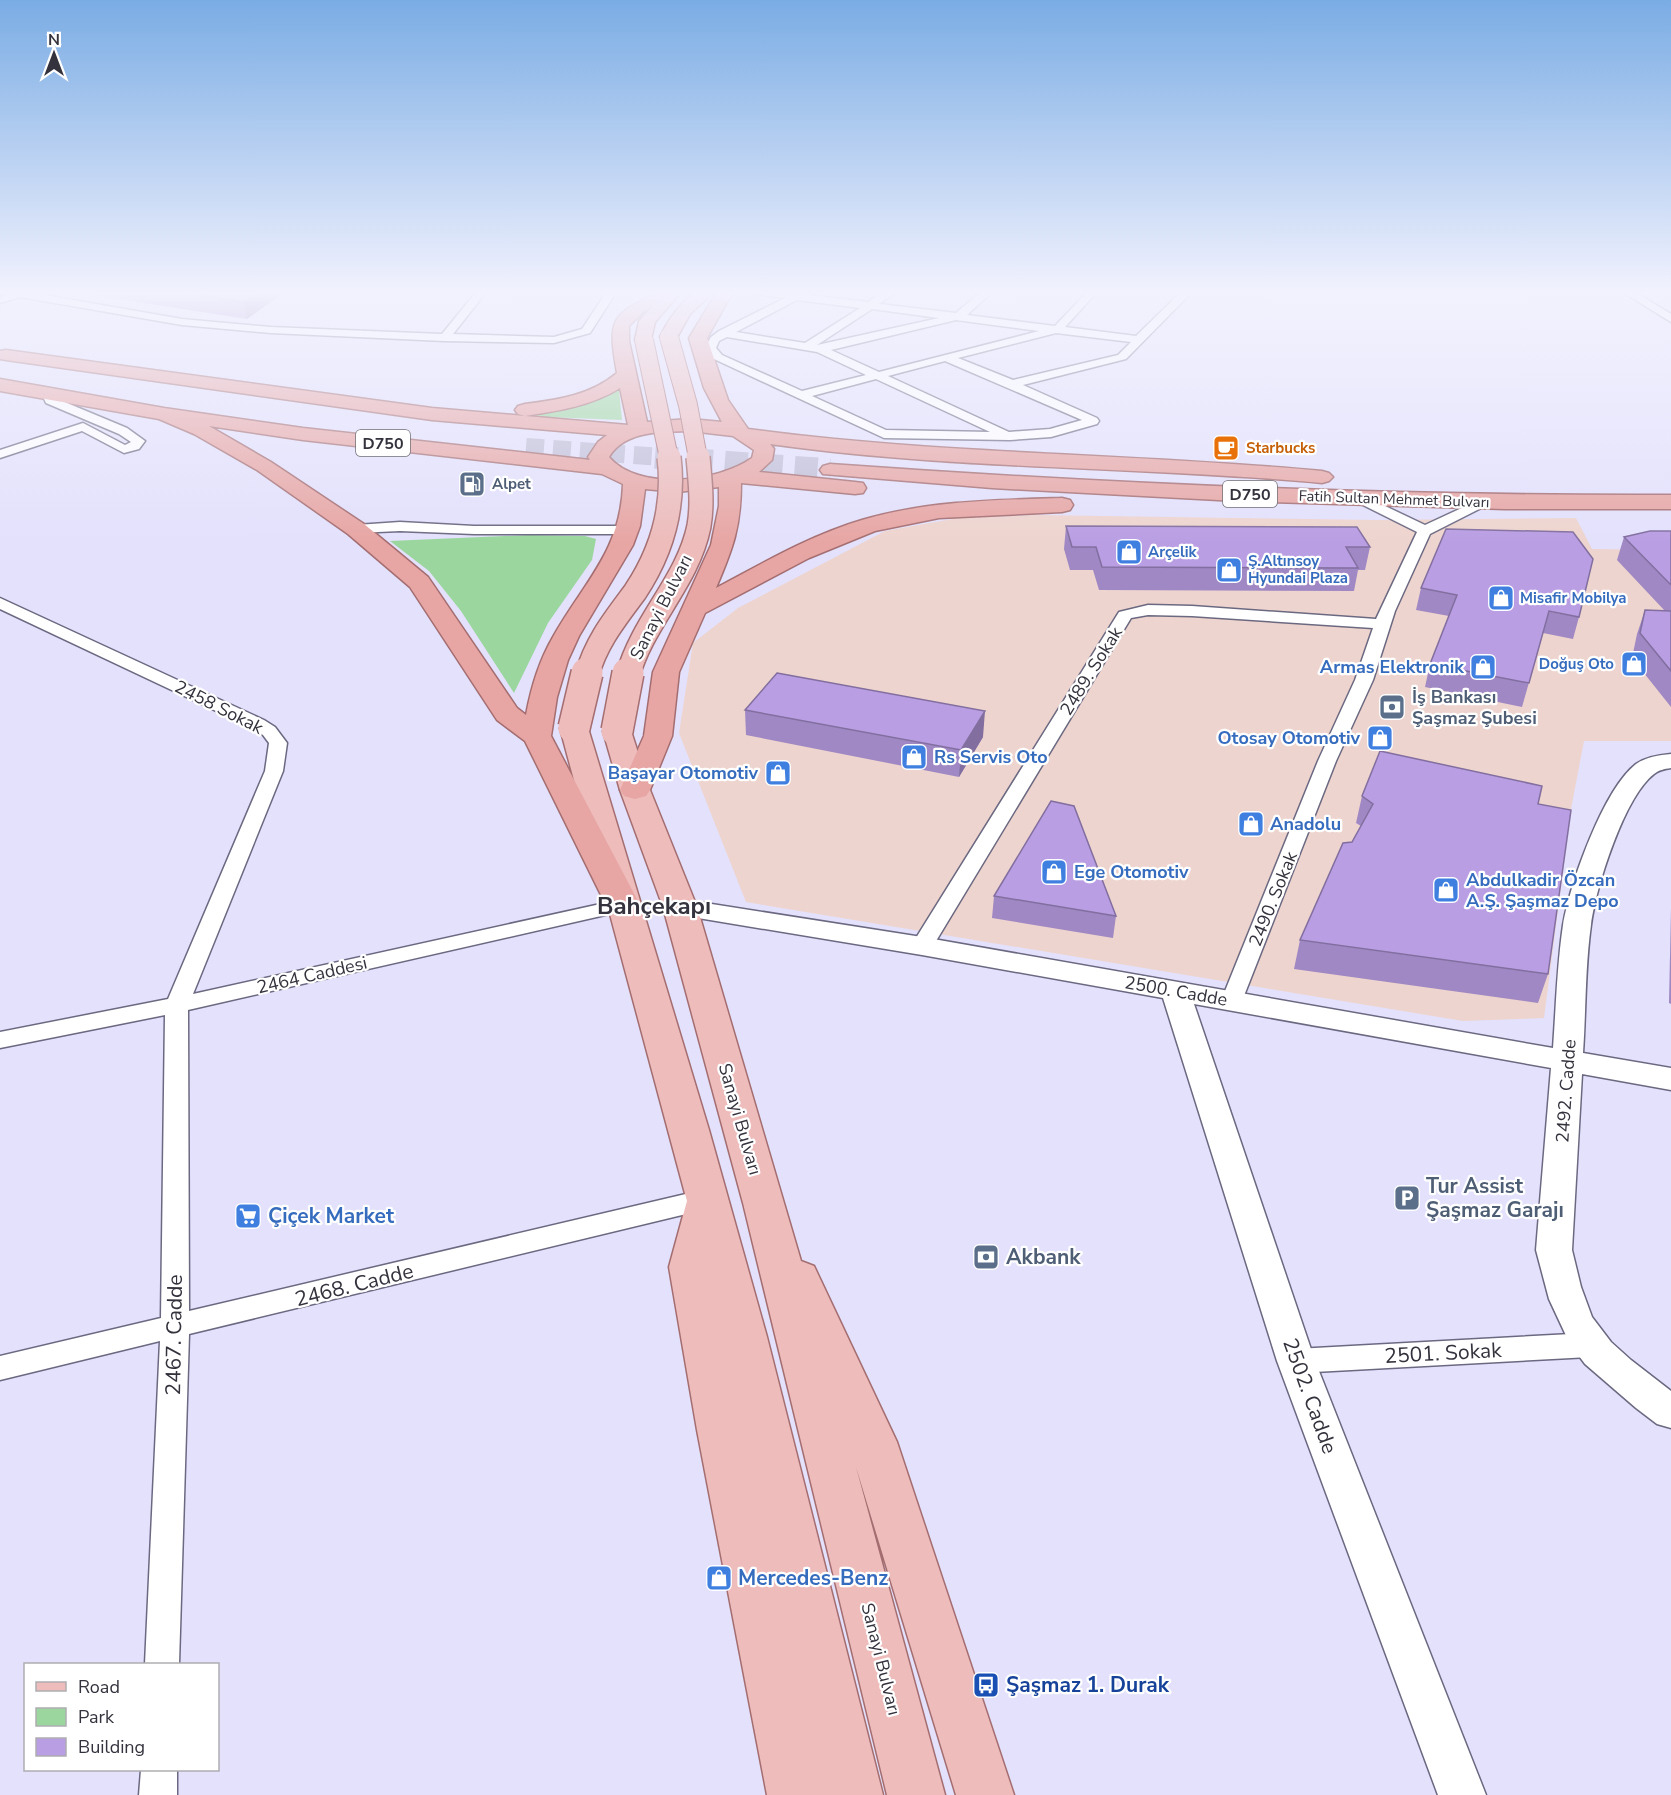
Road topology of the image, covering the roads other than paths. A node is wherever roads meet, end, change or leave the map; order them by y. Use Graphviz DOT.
graph roads {
  1 [pos="8,375"];
  2 [pos="104,375"];
  3 [pos="151,375"];
  4 [pos="626,375"];
  5 [pos="628,375"];
  6 [pos="650,375"];
  7 [pos="679,375"];
  8 [pos="708,375"];
  9 [pos="757,375"];
  10 [pos="875,375"];
  11 [pos="880,375"];
  12 [pos="989,375"];
  13 [pos="1050,375"];
  14 [pos="28,379"];
  15 [pos="0,384"];
  16 [pos="1012,384"];
  17 [pos="47,393"];
  18 [pos="801,395"];
  19 [pos="164,414"];
  20 [pos="432,414"];
  21 [pos="637,431"];
  22 [pos="742,433"];
  23 [pos="532,435"];
  24 [pos="1010,436"];
  25 [pos="0,454"];
  26 [pos="496,455"];
  27 [pos="830,465"];
  28 [pos="603,468"];
  29 [pos="733,477"];
  30 [pos="634,481"];
  31 [pos="1422,481"];
  32 [pos="1647,482"];
  33 [pos="1671,482"];
  34 [pos="1365,500"];
  35 [pos="1484,502"];
  36 [pos="1671,502"];
  37 [pos="1110,503"];
  38 [pos="729,511"];
  39 [pos="631,522"];
  40 [pos="356,529"];
  41 [pos="1425,531"];
  42 [pos="0,603"];
  43 [pos="694,609"];
  44 [pos="1382,624"];
  45 [pos="537,736"];
  46 [pos="1671,761"];
  47 [pos="634,790"];
  48 [pos="623,905"];
  49 [pos="680,907"];
  50 [pos="922,946"];
  51 [pos="1175,991"];
  52 [pos="1232,1001"];
  53 [pos="177,1005"];
  54 [pos="0,1040"];
  55 [pos="1569,1060"];
  56 [pos="1671,1079"];
  57 [pos="707,1199"];
  58 [pos="764,1203"];
  59 [pos="175,1328"];
  60 [pos="1590,1345"];
  61 [pos="1296,1361"];
  62 [pos="0,1368"];
  63 [pos="1671,1412"];
  64 [pos="162,1663"];
  65 [pos="159,1771"];
  66 [pos="158,1795"];
  67 [pos="796,1795"];
  68 [pos="854,1795"];
  69 [pos="916,1795"];
  70 [pos="985,1795"];
  71 [pos="1462,1795"];
  1 -- 14 [label="highway, D750"];
  2 -- 23 [label="highway, D750"];
  3 -- 20 [label="highway"];
  4 -- 20 [label="highway"];
  5 -- 21 [label="highway"];
  6 -- 48 [label="main road, Sanayi Bulvarı, bridge"];
  7 -- 47 [label="main road, Sanayi Bulvarı, bridge"];
  8 -- 22 [label="highway"];
  9 -- 18 [label="street"];
  10 -- 18 [label="street"];
  11 -- 24 [label="street"];
  12 -- 16 [label="street"];
  13 -- 16 [label="street"];
  14 -- 17 [label="highway, D750"];
  14 -- 23 [label="highway, D750"];
  15 -- 17 [label="highway"];
  16 -- 24 [label="street"];
  17 -- 19 [label="highway, D750"];
  17 -- 25 [label="street"];
  18 -- 24 [label="street"];
  19 -- 26 [label="highway, D750"];
  19 -- 40 [label="highway"];
  20 -- 23 [label="highway"];
  21 -- 22 [label="highway"];
  21 -- 23 [label="highway"];
  21 -- 28 [label="highway"];
  22 -- 27 [label="highway"];
  22 -- 29 [label="highway"];
  23 -- 26 [label="highway"];
  26 -- 28 [label="highway, D750"];
  27 -- 29 [label="highway, D750"];
  27 -- 31 [label="highway, Fatih Sultan Mehmet Bulvarı / D750"];
  27 -- 34 [label="highway, Fatih Sultan Mehmet Bulvarı / D750"];
  27 -- 37 [label="highway, D750"];
  28 -- 30 [label="highway"];
  29 -- 30 [label="highway"];
  29 -- 38 [label="highway"];
  30 -- 39 [label="highway"];
  32 -- 33 [label="highway"];
  34 -- 35 [label="highway, Fatih Sultan Mehmet Bulvarı / D750"];
  34 -- 37 [label="highway, D750"];
  34 -- 41 [label="street"];
  35 -- 36 [label="highway, Fatih Sultan Mehmet Bulvarı / D750"];
  35 -- 41 [label="street"];
  37 -- 43 [label="highway"];
  38 -- 39 [label="highway"];
  38 -- 43 [label="highway"];
  39 -- 40 [label="street"];
  39 -- 45 [label="highway"];
  40 -- 45 [label="highway"];
  41 -- 44 [label="street, 2490. Sokak"];
  42 -- 53 [label="street, 2458 Sokak"];
  43 -- 47 [label="highway"];
  44 -- 50 [label="street, 2489. Sokak"];
  44 -- 52 [label="street, 2490. Sokak"];
  45 -- 48 [label="highway"];
  46 -- 55 [label="street, 2492. Cadde"];
  47 -- 49 [label="main road, Sanayi Bulvarı"];
  48 -- 53 [label="street, 2464 Caddesi"];
  48 -- 57 [label="main road, Sanayi Bulvarı"];
  49 -- 50 [label="street, 2500. Cadde"];
  49 -- 58 [label="main road, Sanayi Bulvarı"];
  50 -- 51 [label="street, 2500. Cadde"];
  51 -- 52 [label="street, 2500. Cadde"];
  51 -- 61 [label="street, 2502. Cadde"];
  52 -- 55 [label="street, 2500. Cadde"];
  53 -- 54 [label="street, 2464 Caddesi"];
  53 -- 59 [label="street, 2467. Cadde"];
  55 -- 56 [label="street, 2500. Cadde"];
  55 -- 60 [label="street, 2492. Cadde"];
  57 -- 59 [label="street, 2468. Cadde"];
  57 -- 67 [label="main road"];
  57 -- 68 [label="main road, Sanayi Bulvarı"];
  58 -- 69 [label="main road, Sanayi Bulvarı"];
  58 -- 70 [label="main road"];
  59 -- 62 [label="street, 2468. Cadde"];
  59 -- 64 [label="street, 2467. Cadde"];
  60 -- 61 [label="street, 2501. Sokak"];
  60 -- 63 [label="street, 2492. Cadde"];
  61 -- 71 [label="street, 2502. Cadde"];
  65 -- 66 [label="street"];
}
